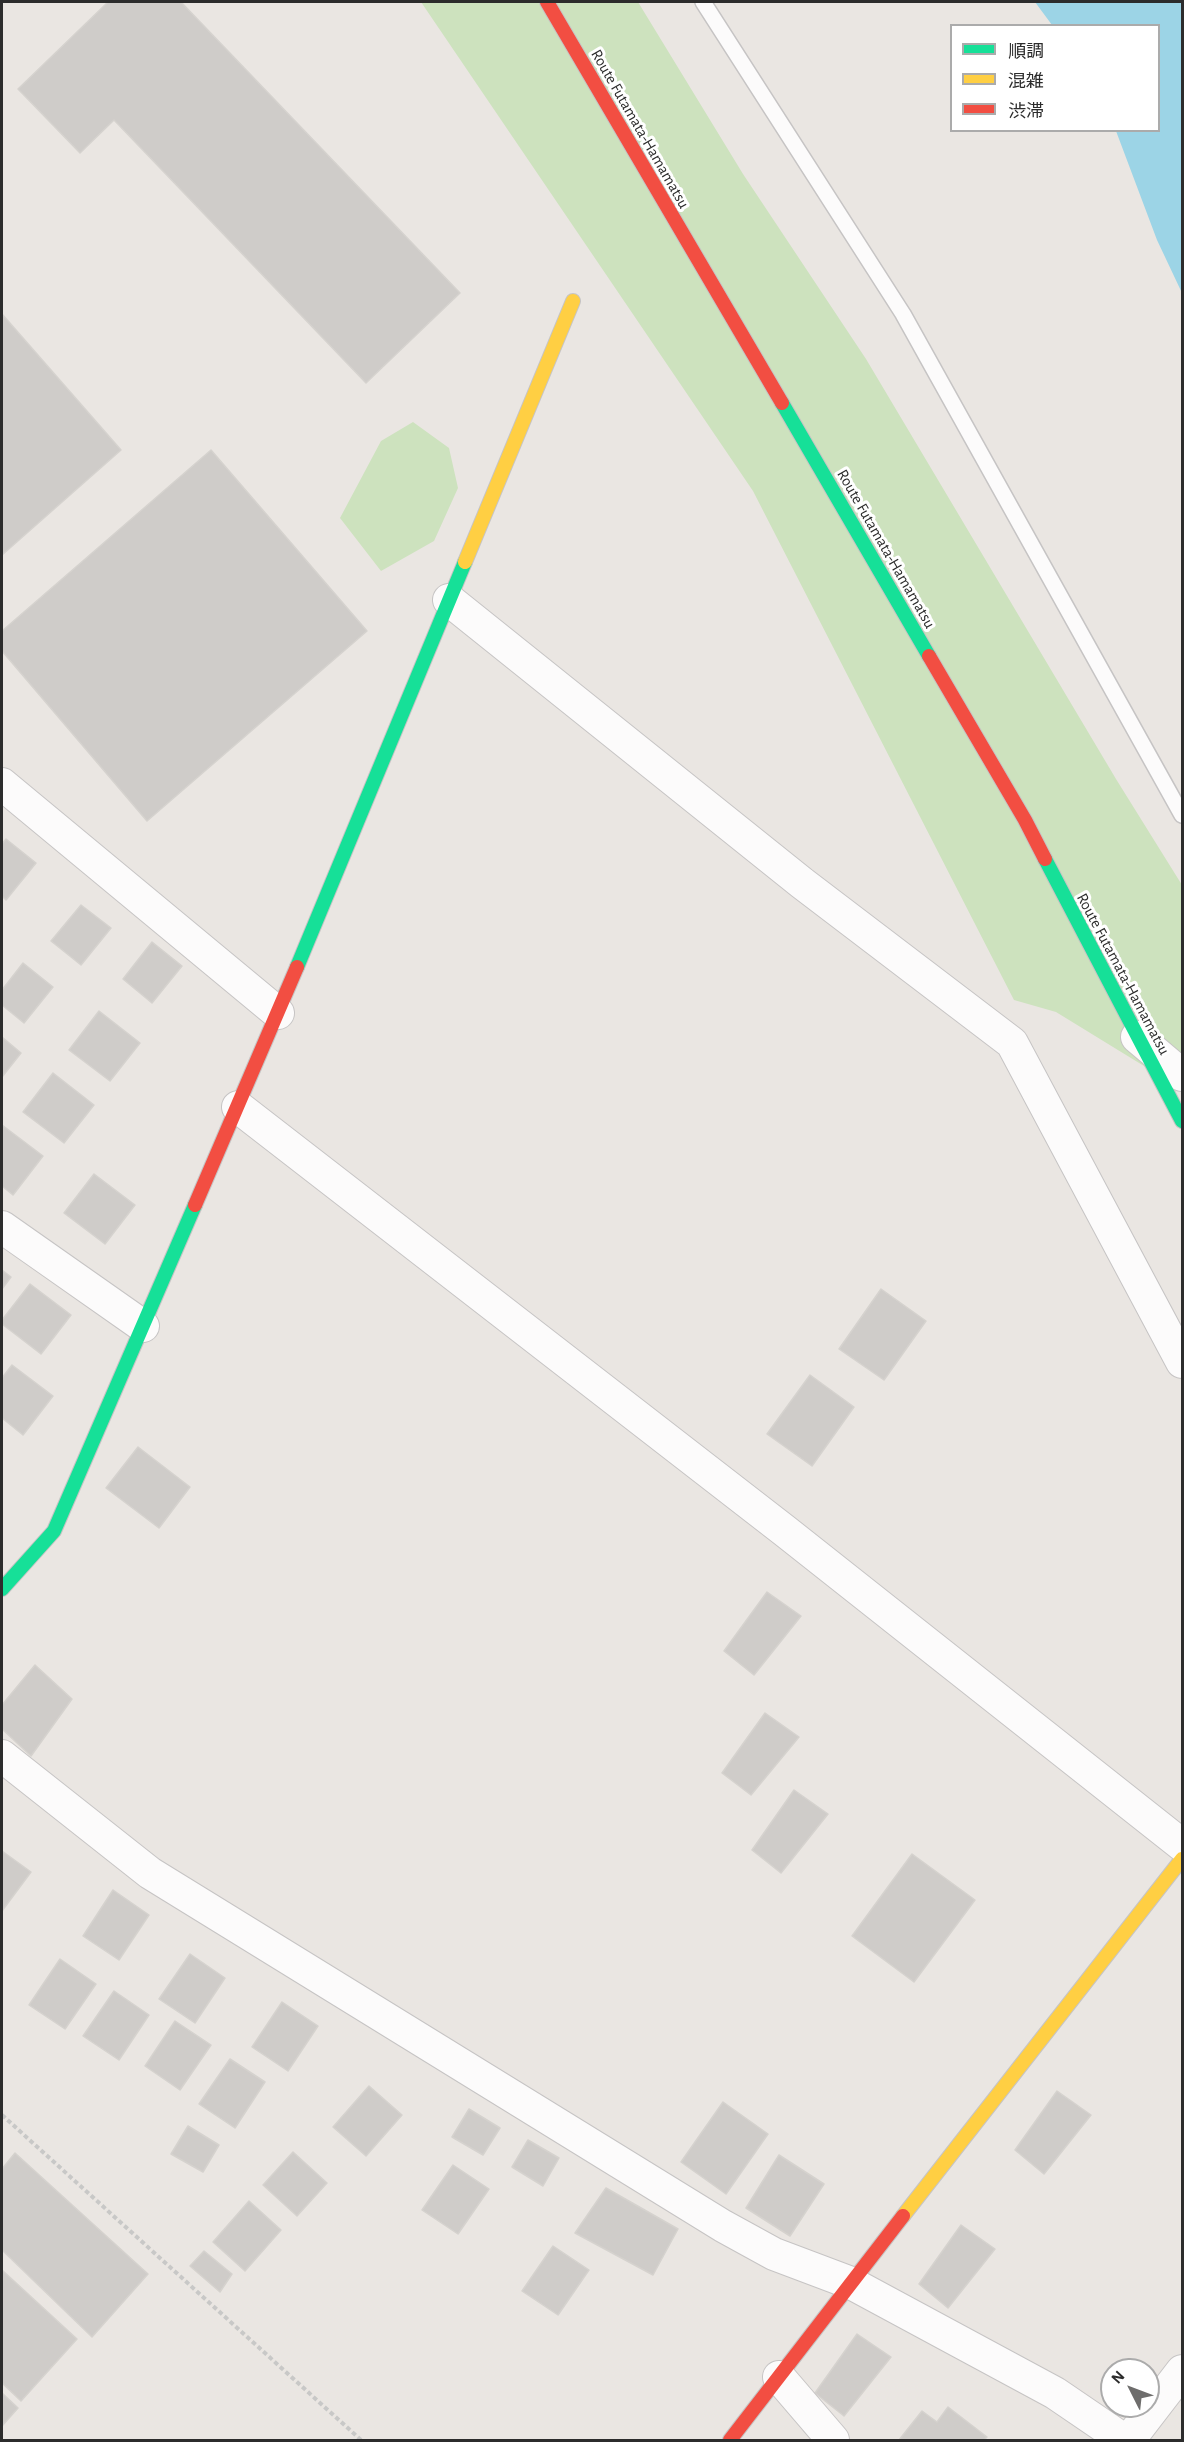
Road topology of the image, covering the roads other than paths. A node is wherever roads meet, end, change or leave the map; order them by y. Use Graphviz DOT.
graph roads {
  1 [pos="547,2"];
  2 [pos="703,2"];
  3 [pos="573,301"];
  4 [pos="449,600"];
  5 [pos="2,784"];
  6 [pos="1182,815"];
  7 [pos="278,1013"];
  8 [pos="1136,1036"];
  9 [pos="1182,1075"];
  10 [pos="238,1107"];
  11 [pos="1182,1121"];
  12 [pos="2,1227"];
  13 [pos="143,1326"];
  14 [pos="1182,1362"];
  15 [pos="2,1589"];
  16 [pos="2,1756"];
  17 [pos="1182,1845"];
  18 [pos="1182,1859"];
  19 [pos="851,2283"];
  20 [pos="1182,2371"];
  21 [pos="779,2377"];
  22 [pos="730,2440"];
  23 [pos="833,2440"];
  24 [pos="1124,2440"];
  25 [pos="1129,2440"];
  1 -- 8 [label="street, Route Futamata-Hamamatsu"];
  2 -- 6 [label="lane"];
  3 -- 4 [label="street"];
  4 -- 7 [label="street"];
  4 -- 14 [label="street"];
  5 -- 7 [label="street"];
  7 -- 10 [label="street"];
  8 -- 9 [label="street"];
  8 -- 11 [label="street, Route Futamata-Hamamatsu"];
  10 -- 13 [label="street"];
  10 -- 17 [label="street"];
  12 -- 13 [label="street"];
  13 -- 15 [label="street"];
  16 -- 19 [label="street"];
  18 -- 19 [label="street"];
  19 -- 21 [label="street"];
  19 -- 24 [label="street"];
  20 -- 25 [label="street"];
  21 -- 22 [label="street"];
  21 -- 23 [label="street"];
}
